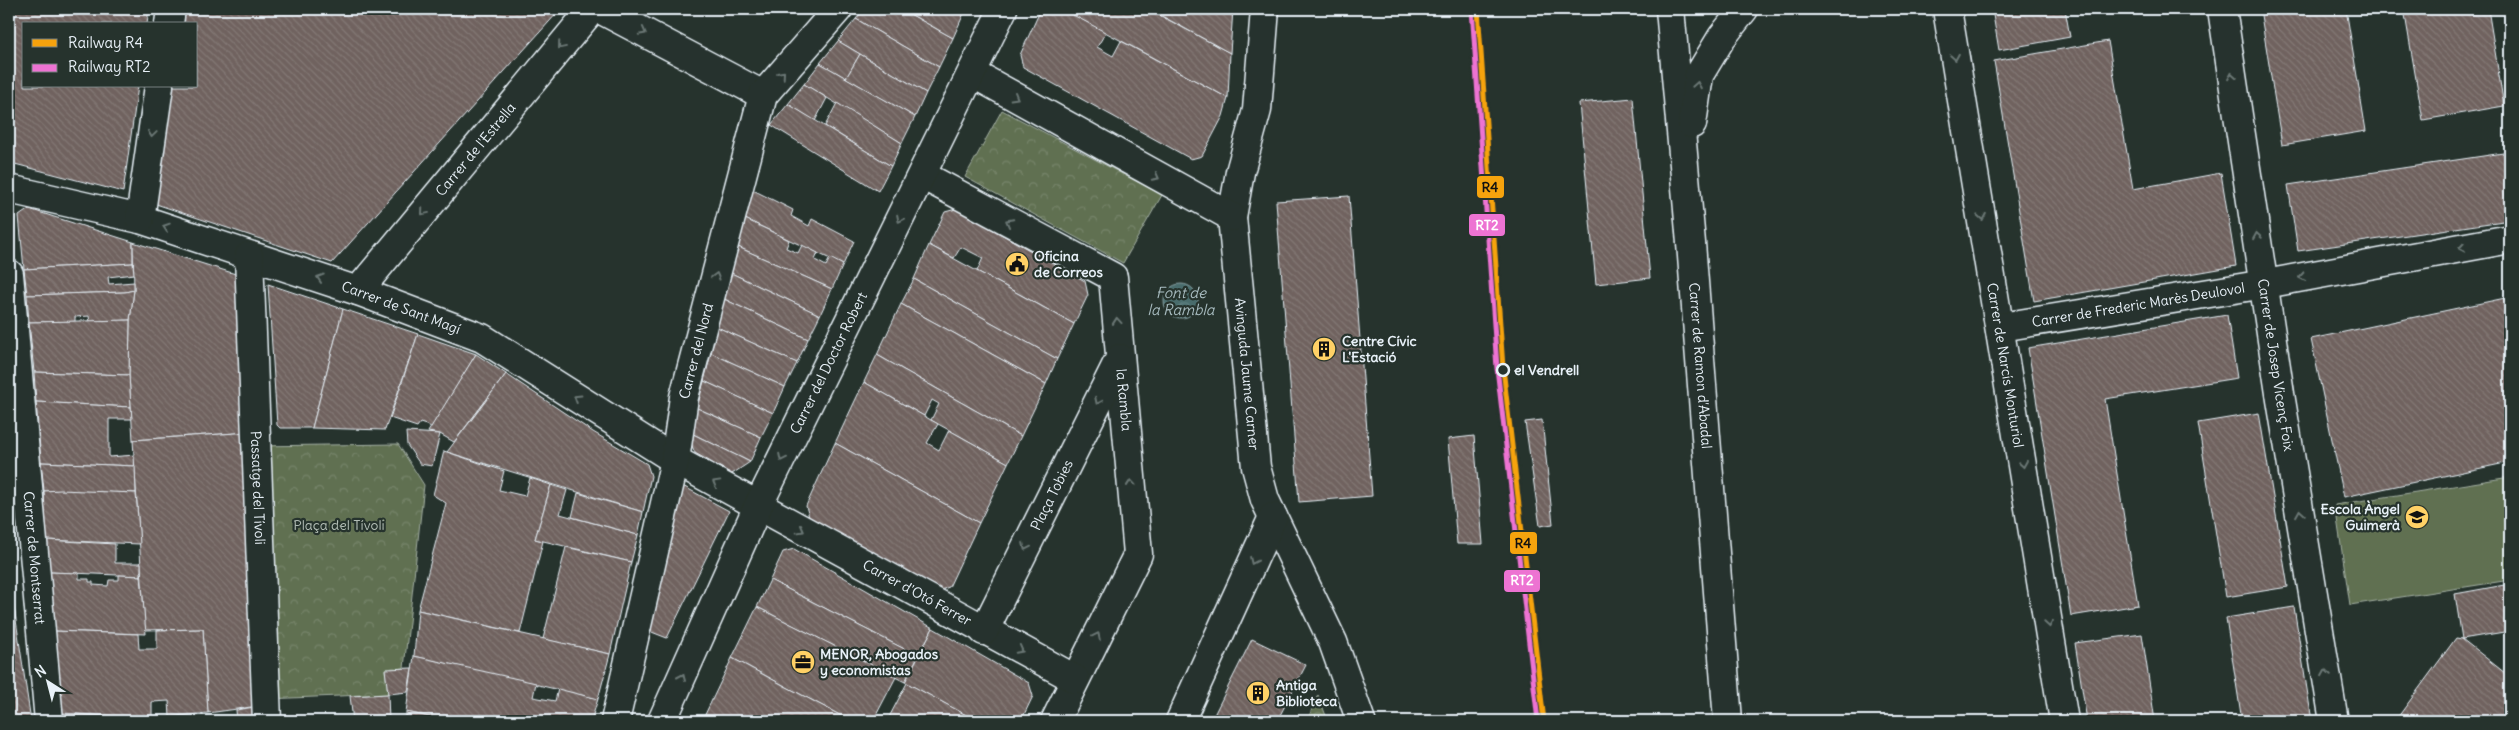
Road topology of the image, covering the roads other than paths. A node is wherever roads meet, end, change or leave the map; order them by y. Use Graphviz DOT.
graph roads {
  1 [pos="171,9"];
  2 [pos="592,9"];
  3 [pos="600,9"];
  4 [pos="838,9"];
  5 [pos="1003,9"];
  6 [pos="1265,9"];
  7 [pos="1693,9"];
  8 [pos="1744,9"];
  9 [pos="1947,9"];
  10 [pos="2222,9"];
  11 [pos="1671,17"];
  12 [pos="169,22"];
  13 [pos="972,73"];
  14 [pos="159,88"];
  15 [pos="763,95"];
  16 [pos="922,175"];
  17 [pos="1686,186"];
  18 [pos="9,189"];
  19 [pos="1232,217"];
  20 [pos="140,218"];
  21 [pos="2510,240"];
  22 [pos="249,256"];
  23 [pos="9,274"];
  24 [pos="2264,284"];
  25 [pos="358,291"];
  26 [pos="2001,327"];
  27 [pos="1120,358"];
  28 [pos="675,460"];
  29 [pos="758,506"];
  30 [pos="1273,517"];
  31 [pos="984,631"];
  32 [pos="1075,680"];
  33 [pos="50,721"];
  34 [pos="267,721"];
  35 [pos="615,721"];
  36 [pos="662,721"];
  37 [pos="1055,721"];
  38 [pos="1180,721"];
  39 [pos="1361,721"];
  40 [pos="1728,721"];
  41 [pos="2064,721"];
  42 [pos="2334,721"];
  1 -- 12 [label="street"];
  2 -- 25 [label="street, Carrer de l'Estrella, one-way"];
  3 -- 15 [label="street, one-way"];
  15 -- 4 [label="street, Carrer del Nord, one-way"];
  5 -- 13 [label="street, Carrer del Doctor Robert"];
  6 -- 19 [label="street, Avinguda Jaume Carner"];
  7 -- 11 [label="street"];
  17 -- 8 [label="street, one-way"];
  9 -- 26 [label="street, Carrer de Narcís Monturiol, one-way"];
  24 -- 10 [label="street, Carrer de Josep Vicenç Foix, one-way"];
  11 -- 17 [label="street, Carrer de Ramon d'Abadal"];
  13 -- 16 [label="street, Carrer del Doctor Robert"];
  13 -- 19 [label="street, one-way"];
  14 -- 20 [label="street, one-way"];
  28 -- 15 [label="street, Carrer del Nord, one-way"];
  27 -- 16 [label="street, la Rambla, one-way"];
  16 -- 29 [label="street, Carrer del Doctor Robert, one-way"];
  17 -- 40 [label="street, Carrer de Ramon d'Abadal"];
  18 -- 20 [label="street, Carrer de Sant Magí"];
  19 -- 30 [label="street, Avinguda Jaume Carner"];
  22 -- 20 [label="street, Carrer de Sant Magí, one-way"];
  21 -- 24 [label="street, Carrer de Frederic Marès Deulovol, one-way"];
  25 -- 22 [label="street, Carrer de Sant Magí, one-way"];
  22 -- 34 [label="street, Passatge del Tívoli"];
  23 -- 33 [label="street, Carrer de Montserrat"];
  24 -- 26 [label="street, Carrer de Frederic Marès Deulovol"];
  42 -- 24 [label="street, Carrer de Josep Vicenç Foix, one-way"];
  28 -- 25 [label="street, Carrer de Sant Magí, one-way"];
  26 -- 41 [label="street, Carrer de Narcís Monturiol, one-way"];
  27 -- 31 [label="street, Plaça Tobies, one-way"];
  32 -- 27 [label="street, la Rambla, one-way"];
  29 -- 28 [label="street, Carrer de Sant Magí, one-way"];
  28 -- 35 [label="street, Carrer del Nord"];
  29 -- 31 [label="street, Carrer d'Otó Ferrer, one-way"];
  36 -- 29 [label="street, Carrer del Doctor Robert, one-way"];
  30 -- 38 [label="street, one-way"];
  30 -- 39 [label="street, Avinguda Jaume Carner"];
  31 -- 32 [label="street, Carrer d'Otó Ferrer, one-way"];
  32 -- 37 [label="street, la Rambla"];
}
